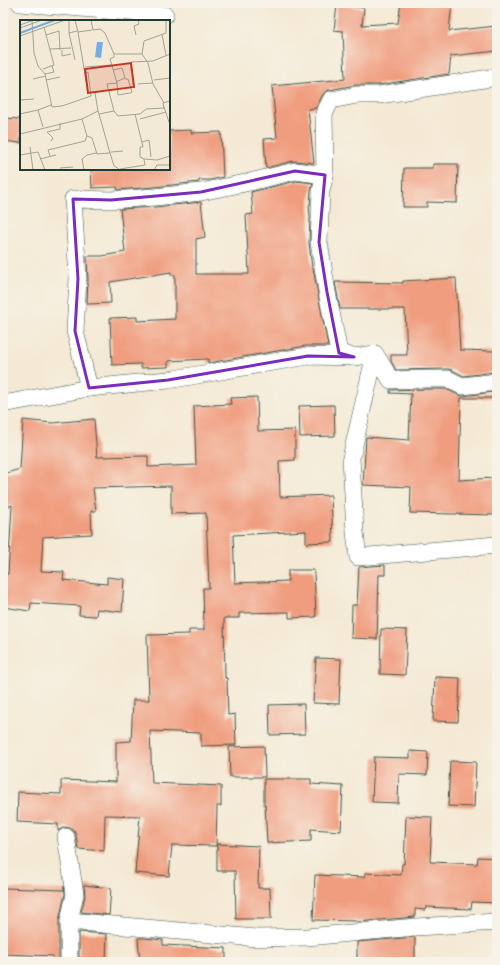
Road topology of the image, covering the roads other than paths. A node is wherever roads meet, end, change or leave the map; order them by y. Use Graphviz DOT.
graph roads {
  1 [pos="20,3"];
  2 [pos="166,15"];
  3 [pos="497,77"];
  4 [pos="325,175"];
  5 [pos="375,354"];
  6 [pos="354,357"];
  7 [pos="497,382"];
  8 [pos="89,388"];
  9 [pos="3,404"];
  10 [pos="497,544"];
  11 [pos="66,837"];
  12 [pos="69,921"];
  13 [pos="497,922"];
  14 [pos="69,962"];
  1 -- 2 [label="street"];
  3 -- 4 [label="street"];
  4 -- 6 [label="street"];
  4 -- 8 [label="street"];
  5 -- 6 [label="street"];
  5 -- 7 [label="street"];
  5 -- 10 [label="street"];
  6 -- 8 [label="street"];
  8 -- 9 [label="street"];
  11 -- 12 [label="street"];
  12 -- 13 [label="street"];
  12 -- 14 [label="street"];
}
